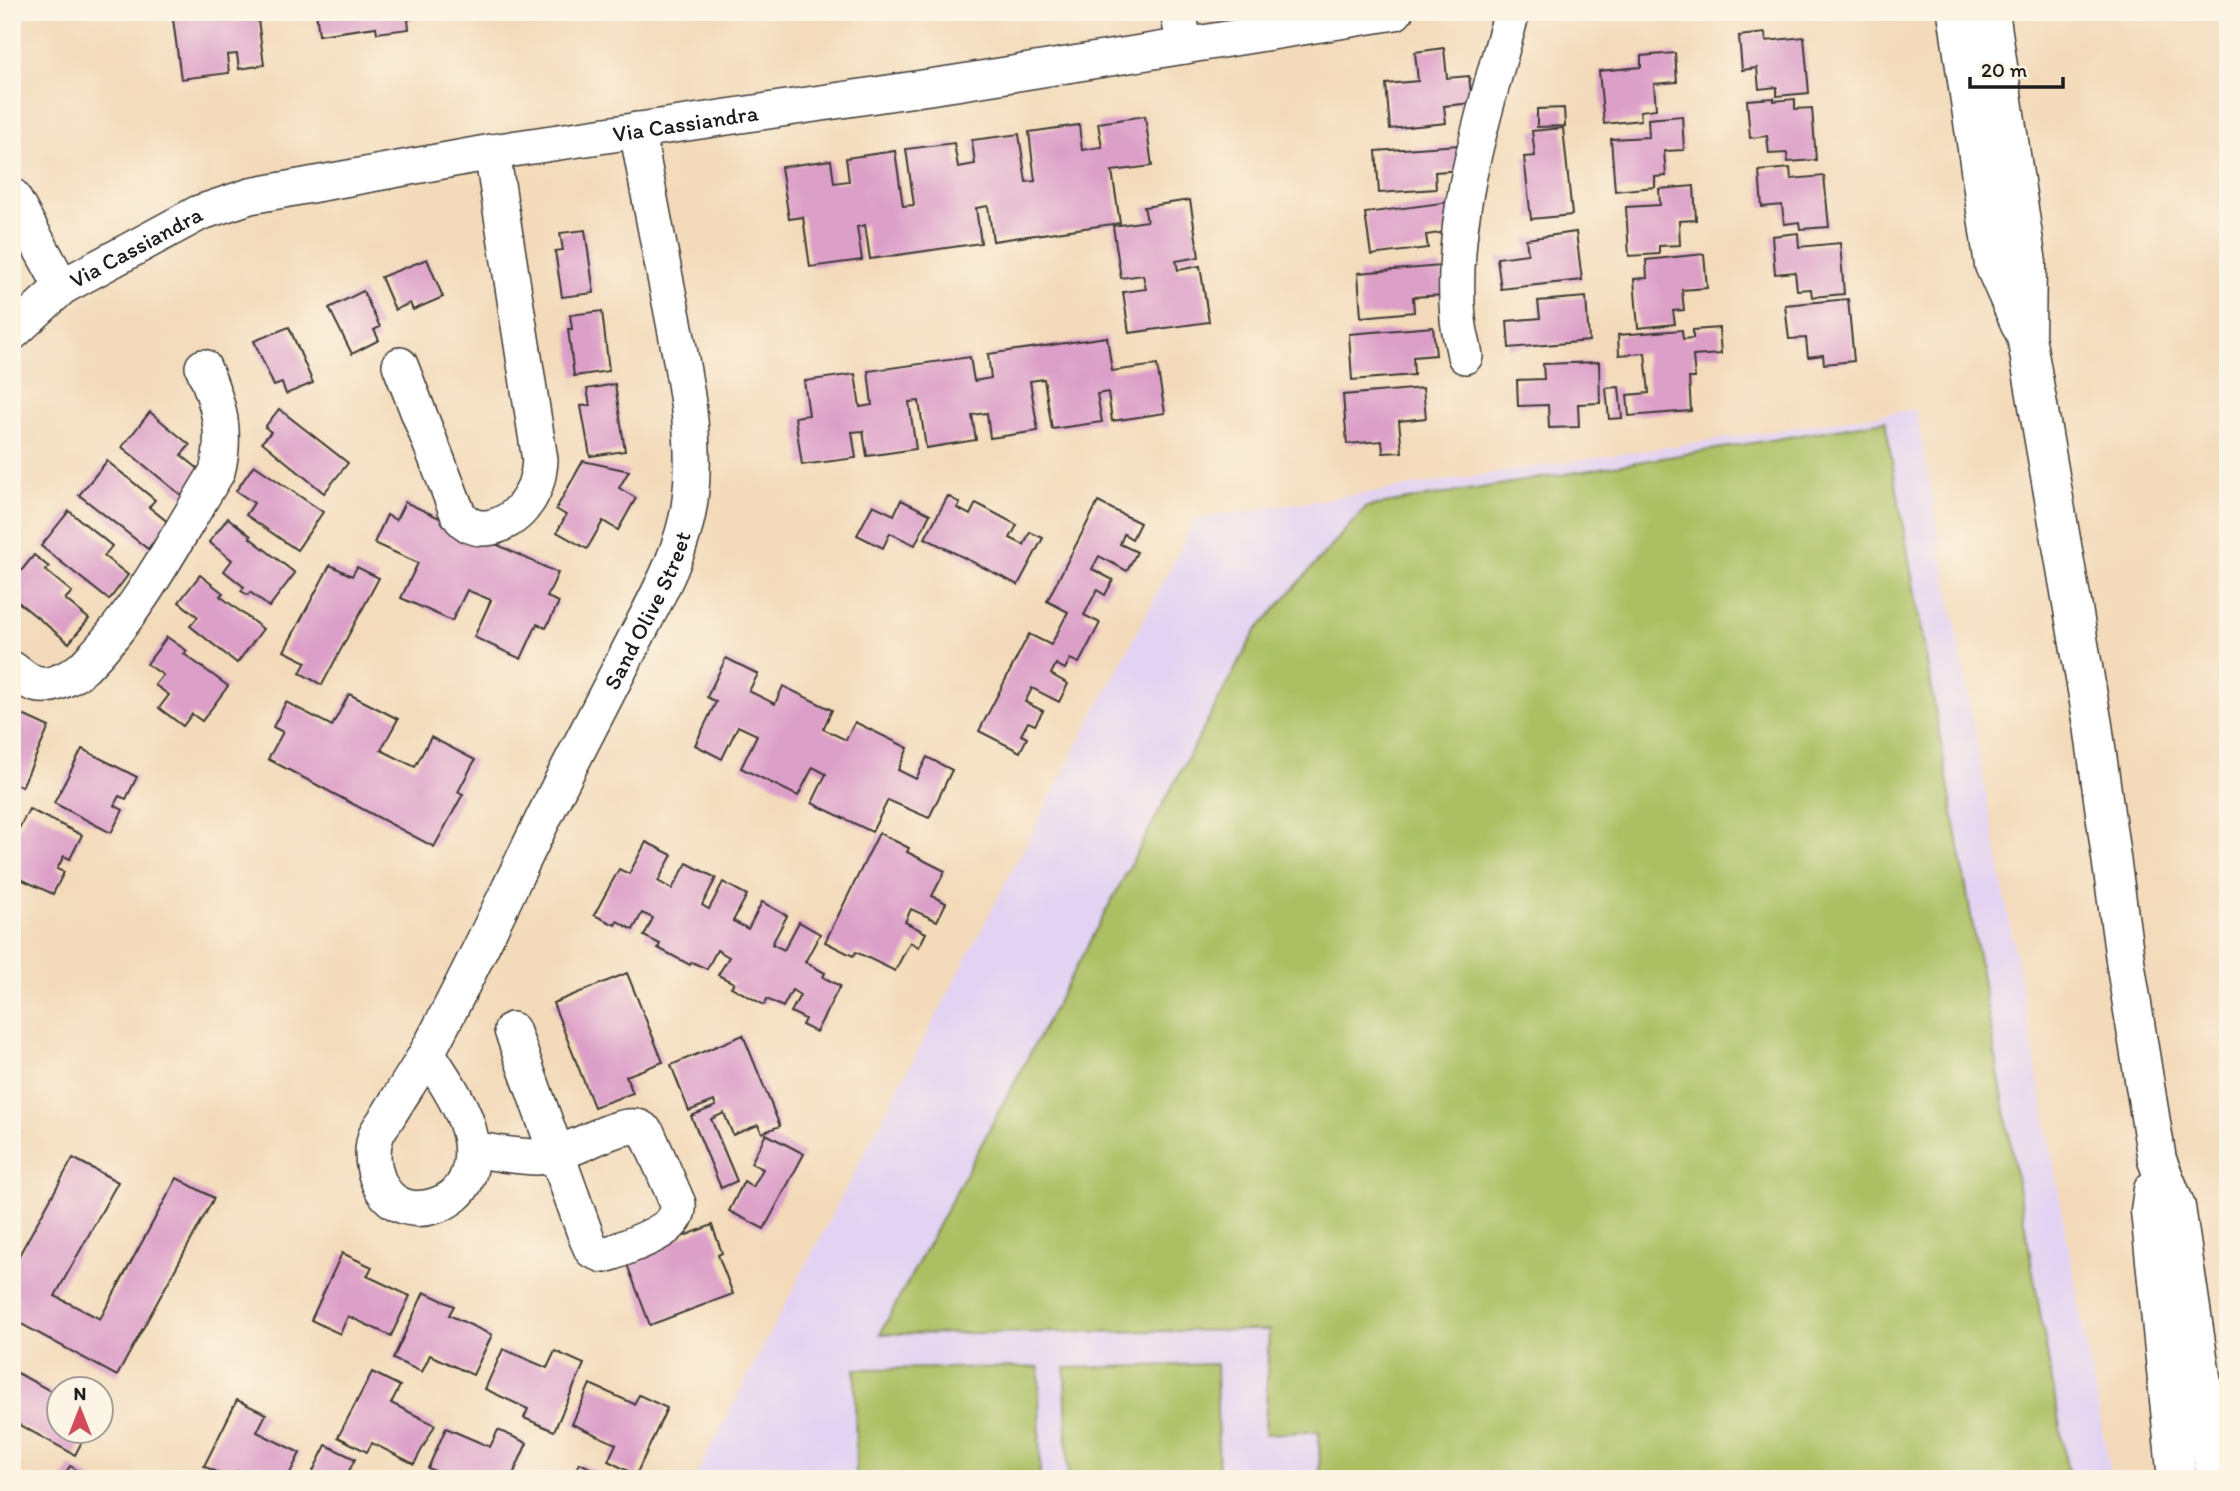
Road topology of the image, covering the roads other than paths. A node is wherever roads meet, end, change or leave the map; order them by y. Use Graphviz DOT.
graph roads {
  1 [pos="1178,12"];
  2 [pos="1395,12"];
  3 [pos="1511,12"];
  4 [pos="1964,14"];
  5 [pos="1357,15"];
  6 [pos="1185,46"];
  7 [pos="637,130"];
  8 [pos="492,152"];
  9 [pos="12,196"];
  10 [pos="62,287"];
  11 [pos="12,333"];
  12 [pos="1465,356"];
  13 [pos="400,365"];
  14 [pos="203,367"];
  15 [pos="12,669"];
  16 [pos="512,1030"];
  17 [pos="427,1053"];
  18 [pos="472,1149"];
  19 [pos="2157,1160"];
  20 [pos="2177,1479"];
  21 [pos="2216,1479"];
  1 -- 6 [label="street"];
  2 -- 5 [label="street, Via Cassiandra"];
  3 -- 12 [label="street"];
  4 -- 19 [label="street"];
  5 -- 6 [label="street, Via Cassiandra"];
  6 -- 7 [label="street, Via Cassiandra"];
  7 -- 8 [label="street, Via Cassiandra"];
  7 -- 17 [label="street, Sand Olive Street"];
  8 -- 10 [label="street, Via Cassiandra"];
  8 -- 13 [label="street"];
  9 -- 10 [label="street"];
  10 -- 11 [label="street, Via Cassiandra"];
  14 -- 15 [label="street"];
  16 -- 18 [label="street"];
  17 -- 18 [label="street, Sand Olive Street"];
  17 -- 18 [label="street, Sand Olive Street"];
  19 -- 20 [label="street"];
  19 -- 21 [label="street"];
}
